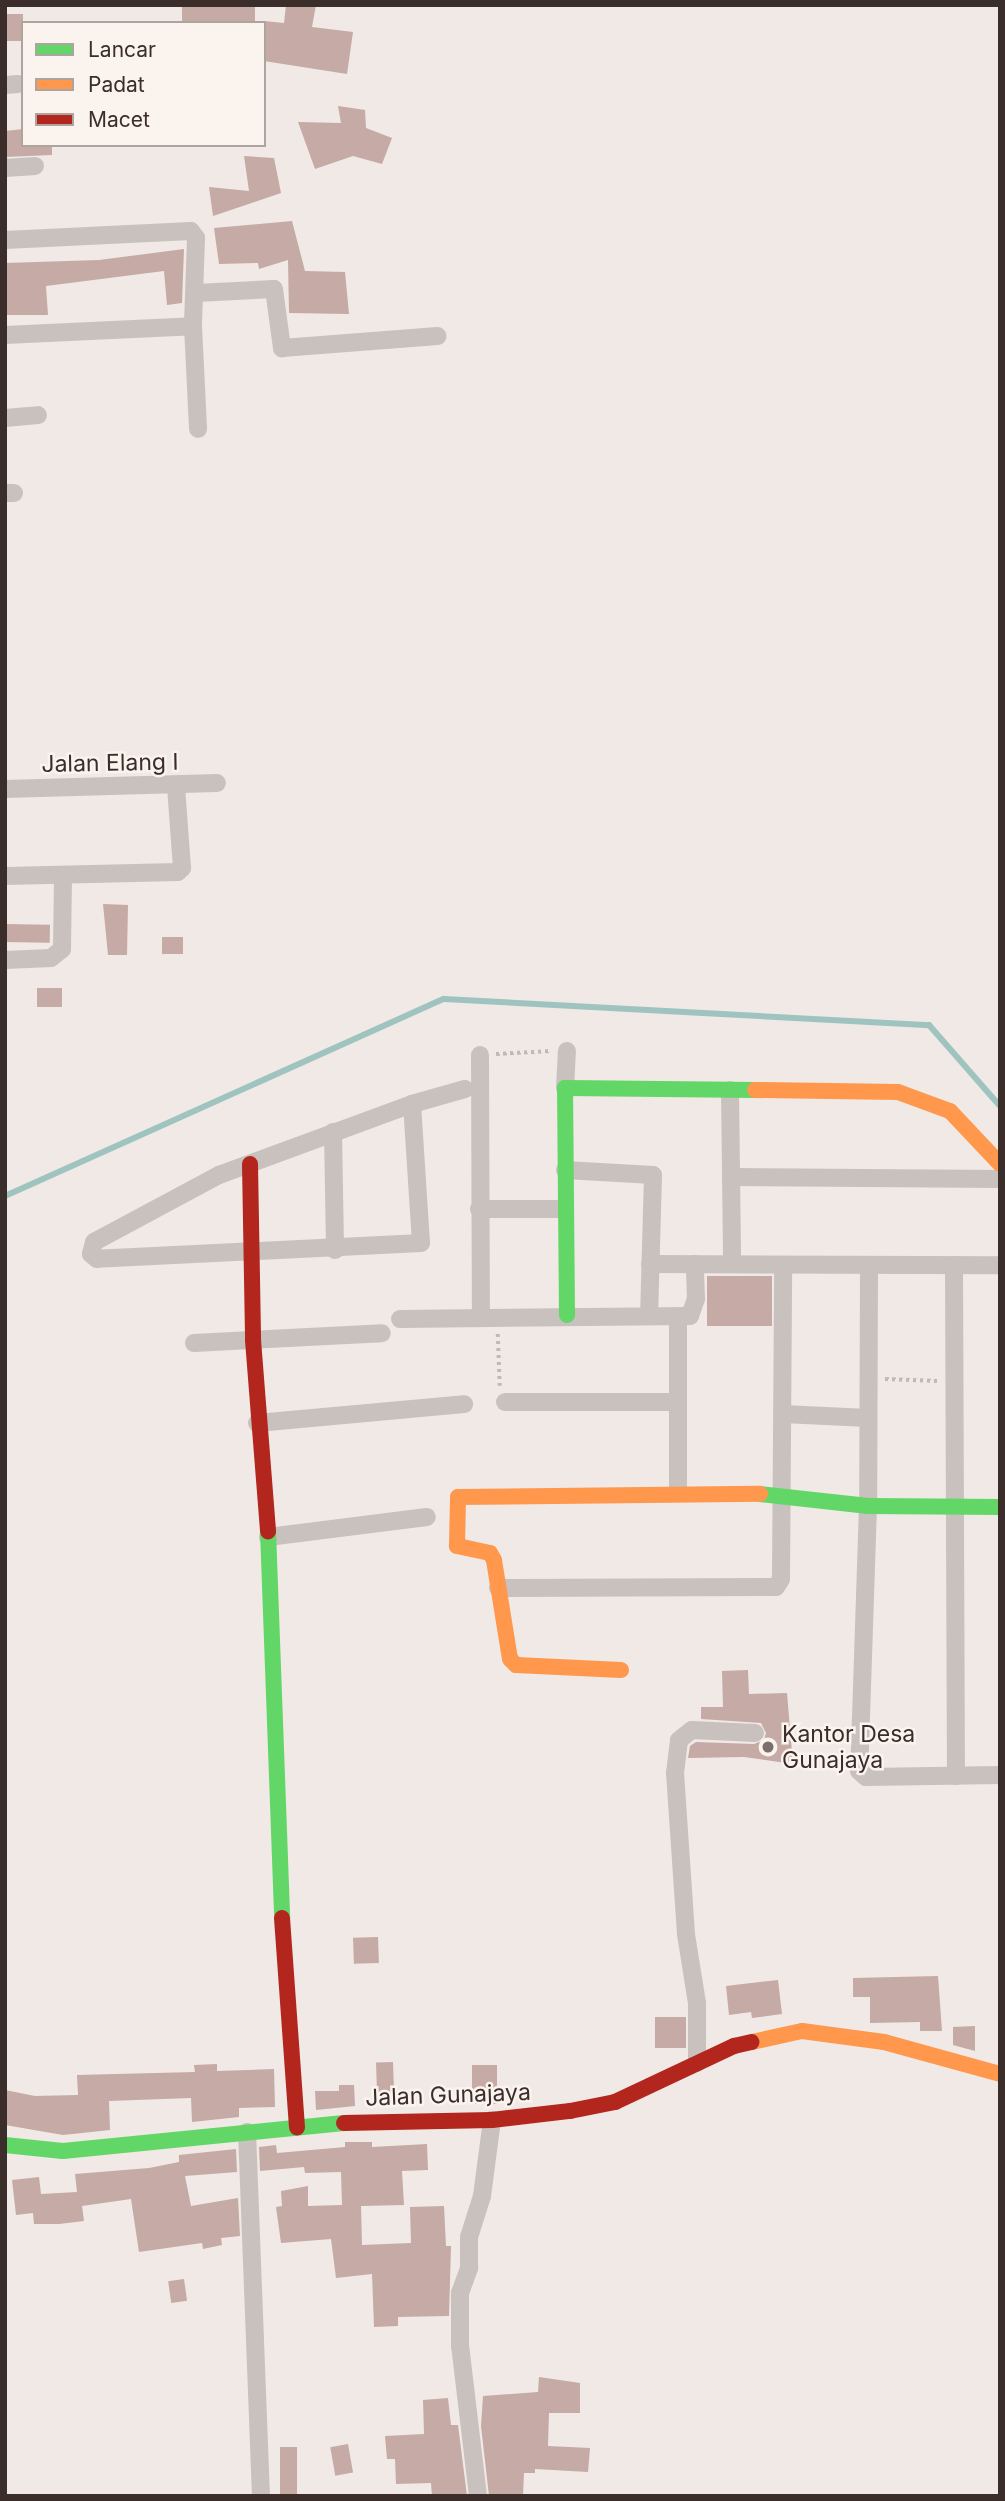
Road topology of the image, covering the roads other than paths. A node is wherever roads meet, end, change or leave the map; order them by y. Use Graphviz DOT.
graph roads {
  1 [pos="35,166"];
  2 [pos="5,168"];
  3 [pos="5,240"];
  4 [pos="196,293"];
  5 [pos="193,326"];
  6 [pos="5,335"];
  7 [pos="438,336"];
  8 [pos="38,415"];
  9 [pos="5,418"];
  10 [pos="198,429"];
  11 [pos="217,783"];
  12 [pos="176,787"];
  13 [pos="5,789"];
  14 [pos="5,876"];
  15 [pos="63,876"];
  16 [pos="5,960"];
  17 [pos="567,1051"];
  18 [pos="480,1055"];
  19 [pos="565,1088"];
  20 [pos="465,1089"];
  21 [pos="730,1090"];
  22 [pos="412,1104"];
  23 [pos="333,1132"];
  24 [pos="250,1164"];
  25 [pos="1000,1164"];
  26 [pos="565,1170"];
  27 [pos="731,1177"];
  28 [pos="1000,1179"];
  29 [pos="479,1209"];
  30 [pos="564,1209"];
  31 [pos="335,1250"];
  32 [pos="250,1253"];
  33 [pos="650,1264"];
  34 [pos="695,1264"];
  35 [pos="732,1264"];
  36 [pos="954,1265"];
  37 [pos="1000,1265"];
  38 [pos="869,1267"];
  39 [pos="783,1268"];
  40 [pos="567,1315"];
  41 [pos="649,1316"];
  42 [pos="490,1317"];
  43 [pos="678,1317"];
  44 [pos="400,1319"];
  45 [pos="382,1333"];
  46 [pos="253,1340"];
  47 [pos="194,1343"];
  48 [pos="505,1402"];
  49 [pos="677,1402"];
  50 [pos="464,1404"];
  51 [pos="783,1414"];
  52 [pos="868,1418"];
  53 [pos="257,1423"];
  54 [pos="678,1493"];
  55 [pos="782,1494"];
  56 [pos="868,1506"];
  57 [pos="956,1507"];
  58 [pos="1000,1507"];
  59 [pos="427,1517"];
  60 [pos="268,1537"];
  61 [pos="498,1588"];
  62 [pos="621,1670"];
  63 [pos="755,1733"];
  64 [pos="1000,1775"];
  65 [pos="956,1776"];
  66 [pos="696,2063"];
  67 [pos="1000,2074"];
  68 [pos="492,2120"];
  69 [pos="297,2127"];
  70 [pos="247,2132"];
  71 [pos="5,2145"];
  72 [pos="261,2496"];
  73 [pos="478,2496"];
  1 -- 2 [label="street"];
  3 -- 4 [label="street"];
  4 -- 5 [label="street"];
  4 -- 7 [label="street"];
  5 -- 6 [label="street"];
  5 -- 10 [label="street"];
  8 -- 9 [label="street"];
  11 -- 12 [label="street, Jalan Elang I"];
  12 -- 13 [label="street, Jalan Elang I"];
  12 -- 15 [label="street"];
  14 -- 15 [label="street"];
  15 -- 16 [label="street"];
  17 -- 19 [label="street"];
  18 -- 29 [label="street"];
  19 -- 21 [label="street"];
  19 -- 26 [label="street"];
  20 -- 22 [label="street"];
  21 -- 25 [label="street"];
  21 -- 27 [label="street"];
  22 -- 23 [label="street"];
  22 -- 31 [label="street"];
  23 -- 24 [label="street"];
  23 -- 31 [label="street"];
  24 -- 32 [label="street"];
  24 -- 32 [label="street"];
  26 -- 30 [label="street"];
  26 -- 33 [label="street"];
  27 -- 28 [label="street"];
  27 -- 35 [label="street"];
  29 -- 30 [label="street"];
  29 -- 42 [label="street"];
  30 -- 40 [label="street"];
  31 -- 32 [label="street"];
  32 -- 46 [label="street"];
  33 -- 34 [label="street"];
  33 -- 41 [label="street"];
  34 -- 35 [label="street"];
  34 -- 43 [label="street"];
  35 -- 39 [label="street"];
  36 -- 37 [label="street"];
  36 -- 38 [label="street"];
  36 -- 57 [label="street"];
  38 -- 39 [label="street"];
  38 -- 52 [label="street"];
  39 -- 51 [label="street"];
  40 -- 41 [label="street"];
  40 -- 42 [label="street"];
  41 -- 43 [label="street"];
  42 -- 44 [label="street"];
  43 -- 49 [label="street"];
  45 -- 46 [label="street"];
  46 -- 47 [label="street"];
  46 -- 53 [label="street"];
  48 -- 49 [label="street"];
  49 -- 54 [label="street"];
  50 -- 53 [label="street"];
  51 -- 52 [label="street"];
  51 -- 55 [label="street"];
  52 -- 56 [label="street"];
  53 -- 60 [label="street"];
  54 -- 55 [label="street"];
  54 -- 61 [label="street"];
  55 -- 56 [label="street"];
  55 -- 61 [label="street"];
  56 -- 57 [label="street"];
  56 -- 65 [label="street"];
  57 -- 58 [label="street"];
  57 -- 65 [label="street"];
  59 -- 60 [label="street"];
  60 -- 69 [label="street"];
  61 -- 62 [label="street"];
  63 -- 66 [label="street"];
  64 -- 65 [label="street"];
  66 -- 67 [label="street, Jalan Gunajaya"];
  66 -- 68 [label="street, Jalan Gunajaya"];
  68 -- 69 [label="street, Jalan Gunajaya"];
  68 -- 73 [label="street"];
  69 -- 70 [label="street, Jalan Gunajaya"];
  70 -- 71 [label="street, Jalan Gunajaya"];
  70 -- 72 [label="street"];
}
